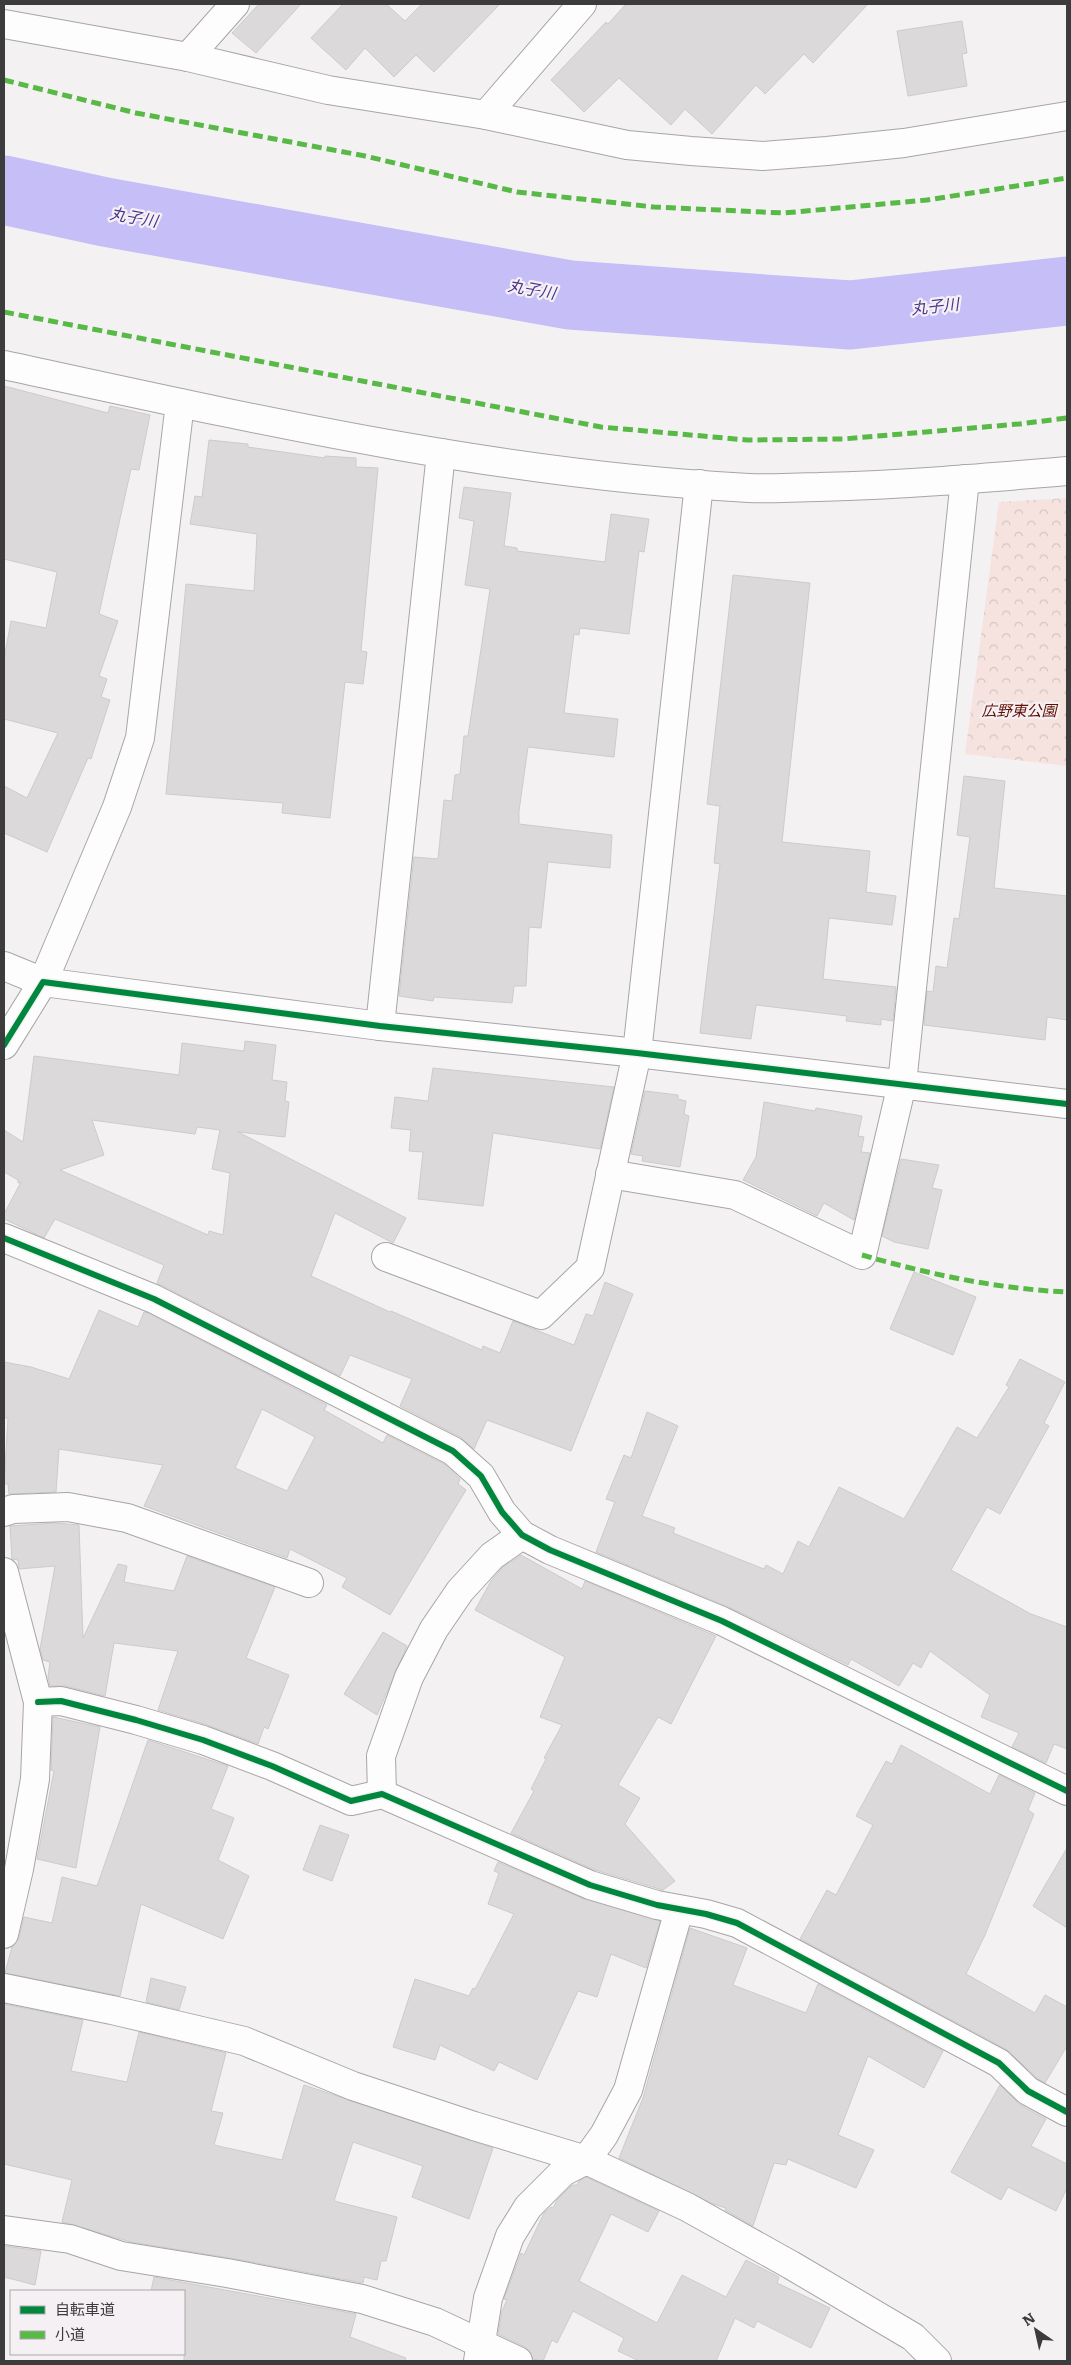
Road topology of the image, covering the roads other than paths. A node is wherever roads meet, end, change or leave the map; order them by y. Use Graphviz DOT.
graph roads {
  1 [pos="235,4"];
  2 [pos="582,4"];
  3 [pos="4,24"];
  4 [pos="188,57"];
  5 [pos="486,115"];
  6 [pos="1067,116"];
  7 [pos="4,365"];
  8 [pos="180,403"];
  9 [pos="440,454"];
  10 [pos="1067,471"];
  11 [pos="965,479"];
  12 [pos="699,484"];
  13 [pos="4,966"];
  14 [pos="43,982"];
  15 [pos="380,1026"];
  16 [pos="4,1045"];
  17 [pos="636,1052"];
  18 [pos="902,1084"];
  19 [pos="1067,1104"];
  20 [pos="610,1174"];
  21 [pos="4,1238"];
  22 [pos="386,1257"];
  23 [pos="4,1512"];
  24 [pos="522,1535"];
  25 [pos="4,1572"];
  26 [pos="309,1583"];
  27 [pos="38,1702"];
  28 [pos="1067,1790"];
  29 [pos="382,1794"];
  30 [pos="679,1910"];
  31 [pos="4,1934"];
  32 [pos="4,1988"];
  33 [pos="1067,2112"];
  34 [pos="586,2160"];
  35 [pos="4,2230"];
  36 [pos="480,2354"];
  37 [pos="518,2361"];
  38 [pos="936,2361"];
  1 -- 4 [label="street"];
  2 -- 5 [label="street"];
  3 -- 4 [label="street"];
  4 -- 5 [label="street"];
  5 -- 6 [label="street"];
  7 -- 8 [label="street"];
  8 -- 9 [label="street"];
  8 -- 14 [label="street"];
  9 -- 12 [label="street"];
  9 -- 15 [label="street"];
  10 -- 11 [label="street"];
  11 -- 12 [label="street"];
  11 -- 18 [label="street"];
  12 -- 17 [label="street"];
  13 -- 14 [label="street"];
  14 -- 15 [label="street"];
  14 -- 16 [label="street"];
  15 -- 17 [label="street"];
  17 -- 18 [label="street"];
  17 -- 20 [label="street"];
  18 -- 19 [label="street"];
  18 -- 20 [label="street"];
  20 -- 22 [label="street"];
  21 -- 24 [label="street"];
  23 -- 26 [label="street"];
  24 -- 28 [label="street"];
  24 -- 29 [label="street"];
  25 -- 27 [label="street"];
  27 -- 29 [label="street"];
  27 -- 31 [label="street"];
  29 -- 30 [label="street"];
  30 -- 33 [label="street"];
  30 -- 34 [label="street"];
  32 -- 34 [label="street"];
  34 -- 36 [label="street"];
  34 -- 38 [label="street"];
  35 -- 36 [label="street"];
  36 -- 37 [label="street"];
}
